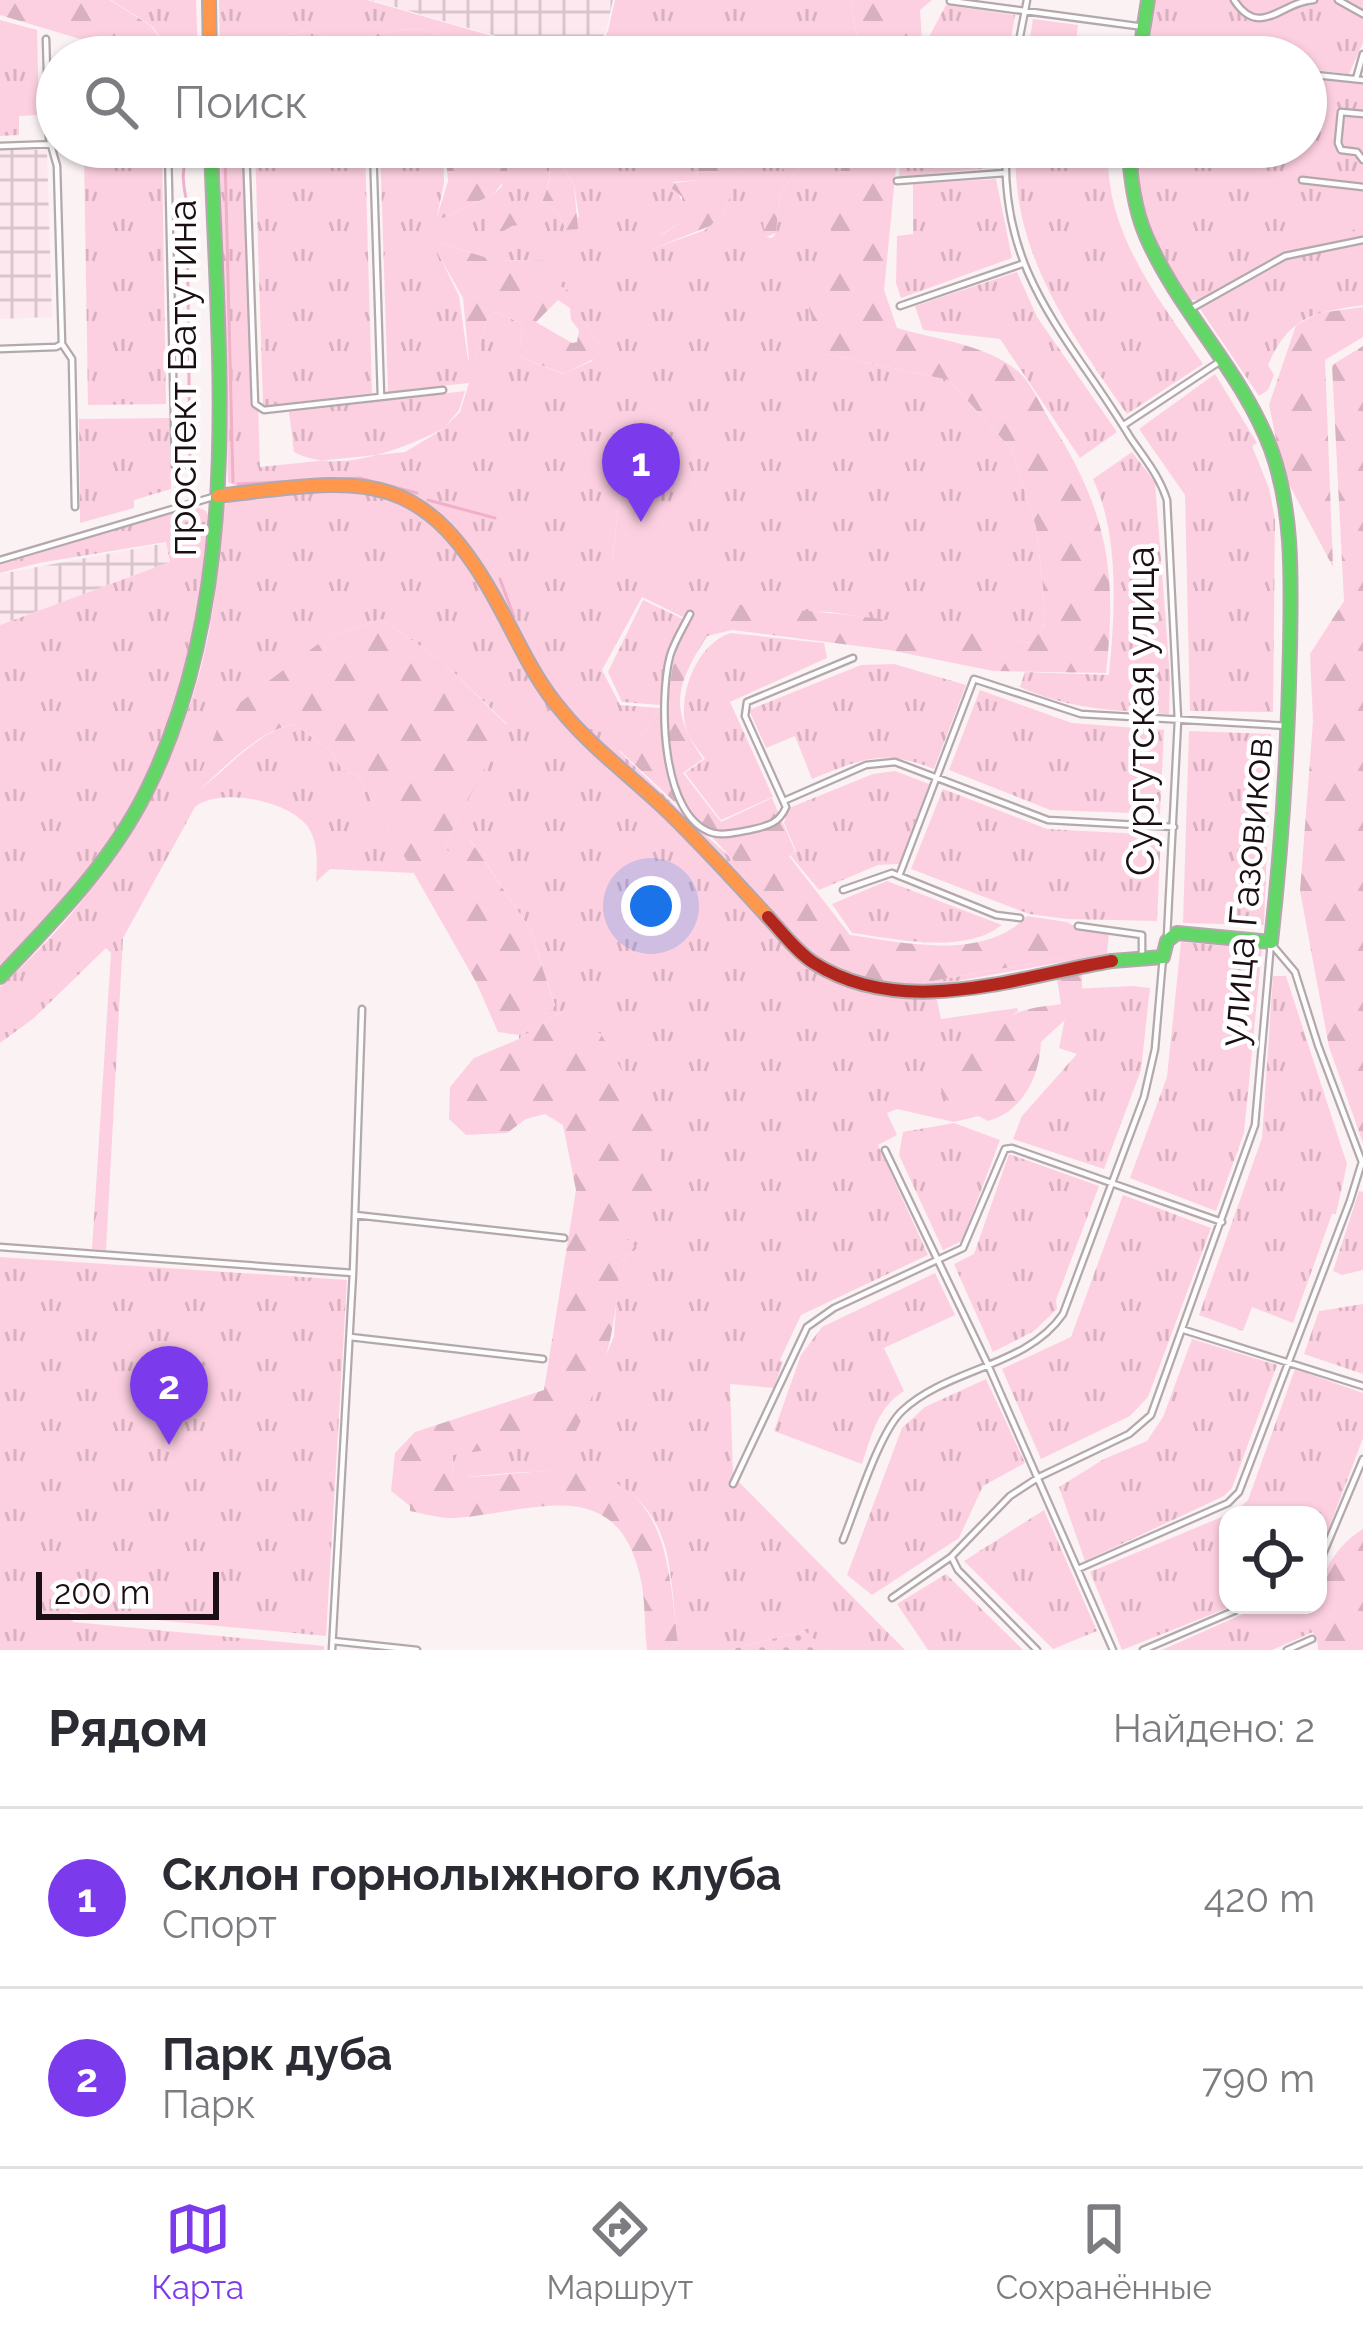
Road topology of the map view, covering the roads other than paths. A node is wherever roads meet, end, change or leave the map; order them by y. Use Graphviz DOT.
graph roads {
  1 [pos="209,0"];
  2 [pos="1027,0"];
  3 [pos="1148,0"];
  4 [pos="1234,0"];
  5 [pos="1314,0"];
  6 [pos="1338,0"];
  7 [pos="950,2"];
  8 [pos="1024,13"];
  9 [pos="1363,14"];
  10 [pos="1144,27"];
  11 [pos="209,36"];
  12 [pos="1020,36"];
  13 [pos="1142,36"];
  14 [pos="1363,54"];
  15 [pos="1327,76"];
  16 [pos="1359,80"];
  17 [pos="1363,114"];
  18 [pos="36,145"];
  19 [pos="0,146"];
  20 [pos="1363,160"];
  21 [pos="57,168"];
  22 [pos="168,168"];
  23 [pos="211,168"];
  24 [pos="246,168"];
  25 [pos="375,168"];
  26 [pos="1005,168"];
  27 [pos="1130,168"];
  28 [pos="1005,173"];
  29 [pos="1302,180"];
  30 [pos="897,181"];
  31 [pos="1363,188"];
  32 [pos="1363,240"];
  33 [pos="1022,264"];
  34 [pos="900,306"];
  35 [pos="1187,311"];
  36 [pos="62,344"];
  37 [pos="0,349"];
  38 [pos="1222,360"];
  39 [pos="443,390"];
  40 [pos="381,397"];
  41 [pos="1124,425"];
  42 [pos="175,466"];
  43 [pos="218,496"];
  44 [pos="75,507"];
  45 [pos="0,560"];
  46 [pos="690,614"];
  47 [pos="853,658"];
  48 [pos="1178,720"];
  49 [pos="1289,726"];
  50 [pos="938,776"];
  51 [pos="786,800"];
  52 [pos="1174,827"];
  53 [pos="899,876"];
  54 [pos="843,890"];
  55 [pos="1020,918"];
  56 [pos="1078,926"];
  57 [pos="1167,941"];
  58 [pos="1271,942"];
  59 [pos="1142,957"];
  60 [pos="1163,958"];
  61 [pos="0,977"];
  62 [pos="362,1009"];
  63 [pos="885,1150"];
  64 [pos="1113,1182"];
  65 [pos="356,1215"];
  66 [pos="1222,1222"];
  67 [pos="564,1238"];
  68 [pos="0,1247"];
  69 [pos="938,1261"];
  70 [pos="353,1273"];
  71 [pos="1184,1330"];
  72 [pos="350,1337"];
  73 [pos="544,1359"];
  74 [pos="1289,1360"];
  75 [pos="988,1365"];
  76 [pos="1363,1386"];
  77 [pos="1363,1459"];
  78 [pos="1039,1477"];
  79 [pos="733,1484"];
  80 [pos="843,1540"];
  81 [pos="1327,1552"];
  82 [pos="952,1557"];
  83 [pos="1078,1570"];
  84 [pos="892,1598"];
  85 [pos="1227,1614"];
  86 [pos="1312,1639"];
  87 [pos="333,1646"];
  88 [pos="417,1650"];
  89 [pos="1037,1650"];
  90 [pos="1113,1650"];
  91 [pos="1143,1650"];
  92 [pos="1287,1650"];
  1 -- 11 [label="street"];
  2 -- 8 [label="street"];
  3 -- 10 [label="street"];
  4 -- 5 [label="street"];
  6 -- 9 [label="street"];
  7 -- 8 [label="street"];
  8 -- 10 [label="street"];
  8 -- 12 [label="street"];
  10 -- 13 [label="street"];
  14 -- 16 [label="street"];
  15 -- 16 [label="street"];
  17 -- 20 [label="street"];
  18 -- 19 [label="street"];
  21 -- 36 [label="street"];
  22 -- 42 [label="street"];
  23 -- 43 [label="street, проспект Ватутина"];
  24 -- 40 [label="street"];
  25 -- 40 [label="street"];
  26 -- 28 [label="street, Сургутская улица"];
  27 -- 35 [label="street, улица Газовиков"];
  28 -- 30 [label="street"];
  28 -- 33 [label="street, Сургутская улица"];
  29 -- 31 [label="street"];
  32 -- 35 [label="street"];
  33 -- 34 [label="street"];
  33 -- 41 [label="street, Сургутская улица"];
  35 -- 38 [label="street, улица Газовиков"];
  36 -- 37 [label="street"];
  36 -- 44 [label="street"];
  38 -- 41 [label="street"];
  38 -- 49 [label="street, улица Газовиков"];
  39 -- 40 [label="street"];
  41 -- 48 [label="street, Сургутская улица"];
  43 -- 45 [label="street"];
  43 -- 59 [label="street"];
  43 -- 61 [label="street, проспект Ватутина"];
  46 -- 51 [label="street"];
  47 -- 51 [label="street"];
  48 -- 49 [label="street"];
  48 -- 50 [label="street"];
  48 -- 52 [label="street, Сургутская улица"];
  49 -- 58 [label="street, улица Газовиков"];
  50 -- 51 [label="street"];
  50 -- 52 [label="street"];
  50 -- 53 [label="street"];
  52 -- 57 [label="street, Сургутская улица"];
  53 -- 54 [label="street"];
  53 -- 55 [label="street"];
  56 -- 59 [label="street"];
  57 -- 58 [label="street"];
  57 -- 60 [label="street, Сургутская улица"];
  58 -- 66 [label="street, улица Газовиков"];
  58 -- 74 [label="street"];
  59 -- 60 [label="street"];
  60 -- 64 [label="street, Сургутская улица"];
  62 -- 65 [label="street"];
  63 -- 69 [label="street"];
  64 -- 66 [label="street"];
  64 -- 69 [label="street"];
  64 -- 75 [label="street, Сургутская улица"];
  65 -- 67 [label="street"];
  65 -- 70 [label="street"];
  66 -- 71 [label="street, улица Газовиков"];
  68 -- 70 [label="street"];
  69 -- 75 [label="street"];
  69 -- 79 [label="street"];
  70 -- 72 [label="street"];
  71 -- 74 [label="street"];
  71 -- 78 [label="street, улица Газовиков"];
  72 -- 73 [label="street"];
  72 -- 87 [label="street"];
  74 -- 76 [label="street"];
  74 -- 83 [label="street"];
  75 -- 78 [label="street"];
  75 -- 80 [label="street, Сургутская улица"];
  77 -- 81 [label="street"];
  78 -- 82 [label="street, улица Газовиков"];
  78 -- 83 [label="street"];
  82 -- 84 [label="street, улица Газовиков"];
  82 -- 89 [label="street"];
  83 -- 90 [label="street"];
  85 -- 91 [label="street"];
  86 -- 92 [label="street"];
  87 -- 88 [label="street"];
}
